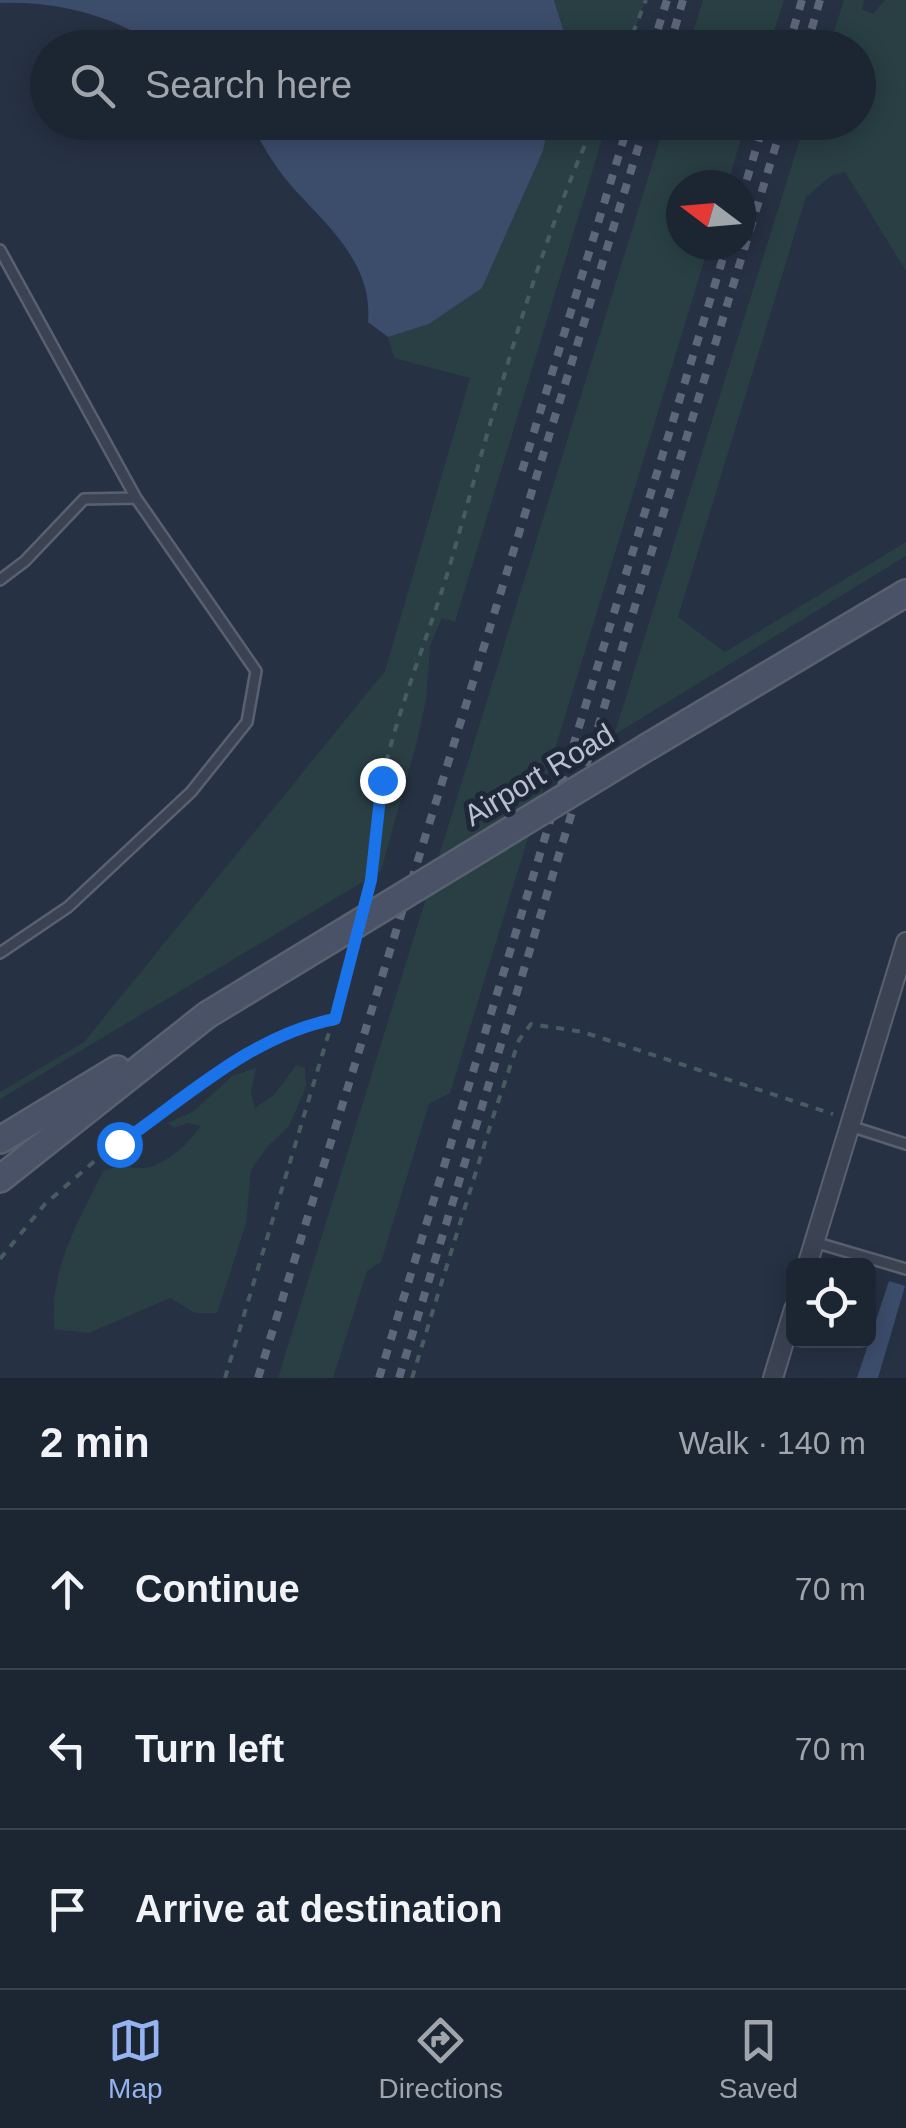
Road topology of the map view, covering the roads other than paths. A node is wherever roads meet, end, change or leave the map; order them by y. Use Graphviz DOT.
graph roads {
  1 [pos="0,250"];
  2 [pos="136,498"];
  3 [pos="0,580"];
  4 [pos="902,598"];
  5 [pos="906,942"];
  6 [pos="0,953"];
  7 [pos="207,1015"];
  8 [pos="851,1123"];
  9 [pos="0,1140"];
  10 [pos="906,1144"];
  11 [pos="0,1179"];
  12 [pos="814,1242"];
  13 [pos="809,1258"];
  14 [pos="906,1269"];
  15 [pos="786,1335"];
  16 [pos="772,1378"];
  1 -- 2 [label="lane"];
  2 -- 3 [label="lane"];
  2 -- 6 [label="lane"];
  4 -- 7 [label="main road, Airport Road, bridge"];
  5 -- 8 [label="street"];
  7 -- 9 [label="main road, Airport Road"];
  7 -- 11 [label="main road, Airport Road"];
  8 -- 10 [label="lane"];
  8 -- 12 [label="street"];
  12 -- 13 [label="street"];
  12 -- 14 [label="lane"];
  15 -- 16 [label="street"];
}
